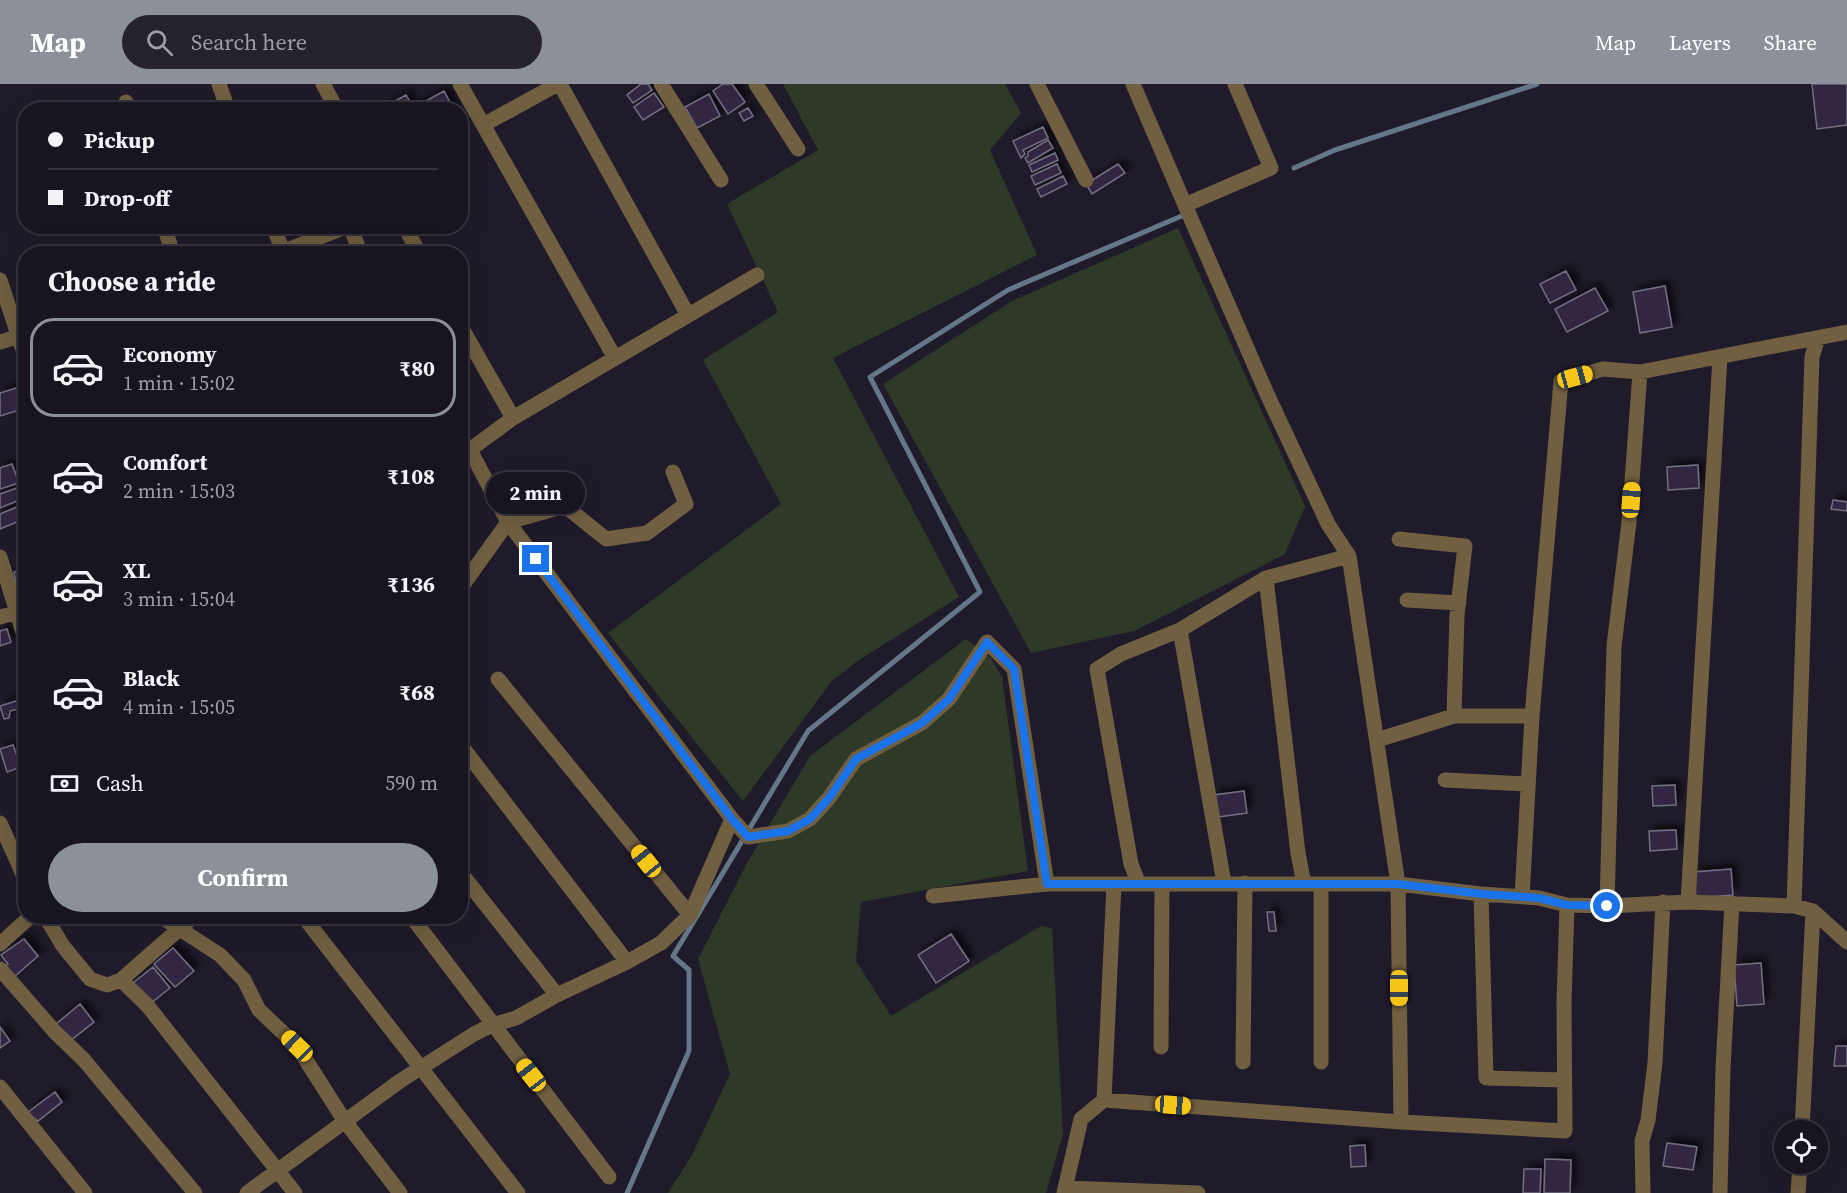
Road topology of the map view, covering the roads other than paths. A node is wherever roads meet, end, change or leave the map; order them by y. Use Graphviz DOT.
graph roads {
  1 [pos="219,84"];
  2 [pos="323,84"];
  3 [pos="460,84"];
  4 [pos="559,84"];
  5 [pos="661,84"];
  6 [pos="756,84"];
  7 [pos="1037,84"];
  8 [pos="1133,84"];
  9 [pos="1235,84"];
  10 [pos="225,102"];
  11 [pos="333,102"];
  12 [pos="483,125"];
  13 [pos="798,149"];
  14 [pos="722,180"];
  15 [pos="1086,180"];
  16 [pos="1185,205"];
  17 [pos="328,234"];
  18 [pos="296,246"];
  19 [pos="757,275"];
  20 [pos="0,280"];
  21 [pos="688,315"];
  22 [pos="18,325"];
  23 [pos="1847,332"];
  24 [pos="18,336"];
  25 [pos="1818,338"];
  26 [pos="468,339"];
  27 [pos="0,342"];
  28 [pos="1720,357"];
  29 [pos="615,358"];
  30 [pos="1640,372"];
  31 [pos="513,418"];
  32 [pos="468,451"];
  33 [pos="468,458"];
  34 [pos="673,472"];
  35 [pos="508,522"];
  36 [pos="1399,539"];
  37 [pos="1349,556"];
  38 [pos="0,557"];
  39 [pos="468,578"];
  40 [pos="1266,578"];
  41 [pos="1407,600"];
  42 [pos="18,603"];
  43 [pos="1459,603"];
  44 [pos="18,612"];
  45 [pos="0,617"];
  46 [pos="1180,630"];
  47 [pos="498,679"];
  48 [pos="1454,716"];
  49 [pos="1532,716"];
  50 [pos="1377,740"];
  51 [pos="468,754"];
  52 [pos="1445,780"];
  53 [pos="1528,784"];
  54 [pos="0,823"];
  55 [pos="740,828"];
  56 [pos="3,843"];
  57 [pos="18,868"];
  58 [pos="468,882"];
  59 [pos="1224,883"];
  60 [pos="1245,883"];
  61 [pos="1047,884"];
  62 [pos="1114,884"];
  63 [pos="1139,884"];
  64 [pos="1162,884"];
  65 [pos="1304,884"];
  66 [pos="1398,884"];
  67 [pos="1321,885"];
  68 [pos="1482,894"];
  69 [pos="933,896"];
  70 [pos="1522,897"];
  71 [pos="1663,902"];
  72 [pos="1688,902"];
  73 [pos="1732,903"];
  74 [pos="1567,905"];
  75 [pos="1607,906"];
  76 [pos="1794,906"];
  77 [pos="1813,911"];
  78 [pos="690,915"];
  79 [pos="22,924"];
  80 [pos="50,924"];
  81 [pos="173,924"];
  82 [pos="186,924"];
  83 [pos="309,924"];
  84 [pos="417,924"];
  85 [pos="181,929"];
  86 [pos="1847,942"];
  87 [pos="0,944"];
  88 [pos="627,962"];
  89 [pos="0,969"];
  90 [pos="121,980"];
  91 [pos="556,995"];
  92 [pos="492,1025"];
  93 [pos="1161,1047"];
  94 [pos="1243,1062"];
  95 [pos="1321,1062"];
  96 [pos="420,1069"];
  97 [pos="1565,1080"];
  98 [pos="0,1087"];
  99 [pos="1104,1100"];
  100 [pos="344,1120"];
  101 [pos="1803,1120"];
  102 [pos="1401,1122"];
  103 [pos="277,1169"];
  104 [pos="1799,1174"];
  105 [pos="609,1177"];
  106 [pos="1065,1191"];
  107 [pos="1166,1192"];
  108 [pos="85,1193"];
  109 [pos="195,1193"];
  110 [pos="247,1193"];
  111 [pos="295,1193"];
  112 [pos="400,1193"];
  113 [pos="518,1193"];
  114 [pos="1198,1193"];
  115 [pos="1643,1193"];
  116 [pos="1720,1193"];
  117 [pos="1798,1193"];
  1 -- 10 [label="street"];
  2 -- 11 [label="street"];
  3 -- 12 [label="street"];
  4 -- 12 [label="street"];
  4 -- 21 [label="street"];
  5 -- 14 [label="street"];
  6 -- 13 [label="street"];
  7 -- 15 [label="street"];
  8 -- 16 [label="street"];
  9 -- 16 [label="street"];
  12 -- 29 [label="street"];
  16 -- 37 [label="street"];
  17 -- 18 [label="street"];
  19 -- 21 [label="street"];
  20 -- 22 [label="street"];
  21 -- 29 [label="street"];
  23 -- 25 [label="street"];
  24 -- 27 [label="street"];
  25 -- 28 [label="street"];
  25 -- 76 [label="street"];
  26 -- 31 [label="street"];
  28 -- 30 [label="street"];
  28 -- 72 [label="street"];
  29 -- 31 [label="street"];
  30 -- 49 [label="street"];
  30 -- 75 [label="street"];
  31 -- 32 [label="street"];
  33 -- 35 [label="street"];
  34 -- 35 [label="street"];
  35 -- 39 [label="street"];
  35 -- 55 [label="street"];
  36 -- 43 [label="street"];
  37 -- 40 [label="street"];
  37 -- 50 [label="street"];
  38 -- 42 [label="street"];
  40 -- 46 [label="street"];
  40 -- 65 [label="street"];
  41 -- 43 [label="street"];
  43 -- 48 [label="street"];
  44 -- 45 [label="street"];
  46 -- 59 [label="street"];
  46 -- 63 [label="street"];
  47 -- 78 [label="street"];
  48 -- 49 [label="street"];
  48 -- 50 [label="street"];
  49 -- 53 [label="street"];
  50 -- 66 [label="street"];
  51 -- 88 [label="street"];
  52 -- 53 [label="street"];
  53 -- 70 [label="street"];
  54 -- 56 [label="street"];
  55 -- 61 [label="street"];
  55 -- 78 [label="street"];
  56 -- 57 [label="street"];
  58 -- 91 [label="street"];
  59 -- 60 [label="street"];
  59 -- 64 [label="street"];
  60 -- 65 [label="street"];
  60 -- 94 [label="street"];
  61 -- 62 [label="street"];
  61 -- 69 [label="street"];
  62 -- 63 [label="street"];
  62 -- 99 [label="street"];
  63 -- 64 [label="street"];
  64 -- 93 [label="street"];
  65 -- 67 [label="street"];
  66 -- 67 [label="street"];
  66 -- 68 [label="street"];
  66 -- 102 [label="street"];
  67 -- 95 [label="street"];
  68 -- 70 [label="street"];
  68 -- 97 [label="street"];
  70 -- 74 [label="street"];
  71 -- 72 [label="street"];
  71 -- 75 [label="street"];
  71 -- 115 [label="street"];
  72 -- 73 [label="street"];
  73 -- 76 [label="street"];
  73 -- 116 [label="street"];
  74 -- 75 [label="street"];
  74 -- 97 [label="street"];
  76 -- 77 [label="street"];
  77 -- 86 [label="street"];
  77 -- 101 [label="street"];
  78 -- 88 [label="street"];
  79 -- 87 [label="street"];
  80 -- 90 [label="street"];
  81 -- 85 [label="street"];
  82 -- 85 [label="street"];
  83 -- 96 [label="street"];
  84 -- 92 [label="street"];
  85 -- 90 [label="street"];
  85 -- 100 [label="street"];
  88 -- 91 [label="street"];
  89 -- 109 [label="street"];
  90 -- 103 [label="street"];
  91 -- 92 [label="street"];
  92 -- 96 [label="street"];
  92 -- 105 [label="street"];
  96 -- 100 [label="street"];
  96 -- 113 [label="street"];
  97 -- 102 [label="street"];
  98 -- 108 [label="street"];
  99 -- 102 [label="street"];
  99 -- 106 [label="street"];
  100 -- 103 [label="street"];
  100 -- 112 [label="street"];
  103 -- 110 [label="street"];
  103 -- 111 [label="street"];
  104 -- 117 [label="street"];
  106 -- 107 [label="street"];
  107 -- 114 [label="street"];
}
